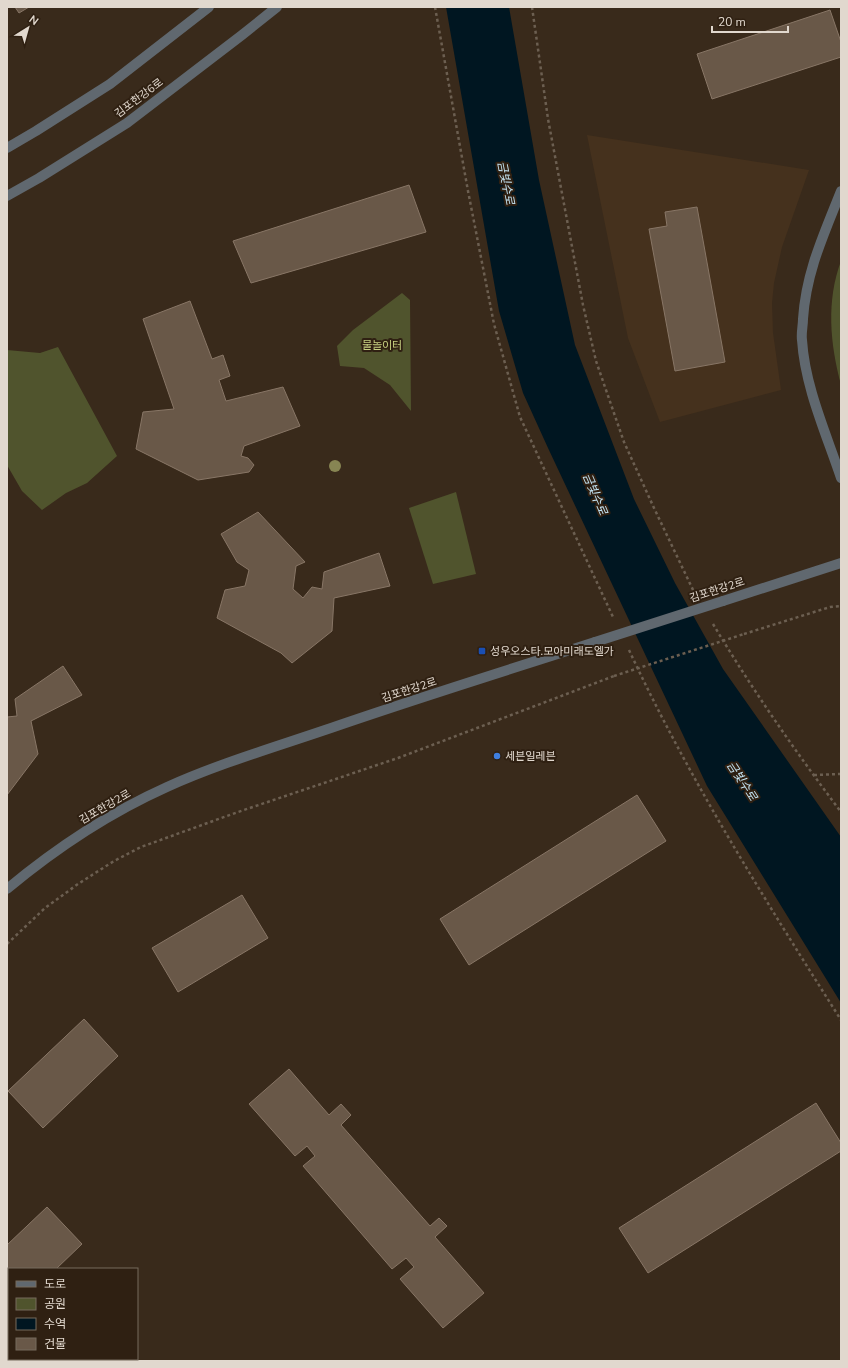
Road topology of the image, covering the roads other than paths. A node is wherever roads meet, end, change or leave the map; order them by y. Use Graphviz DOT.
graph roads {
  1 [pos="209,7"];
  2 [pos="277,7"];
  3 [pos="7,148"];
  4 [pos="841,191"];
  5 [pos="7,196"];
  6 [pos="841,478"];
  7 [pos="841,563"];
  8 [pos="7,889"];
  1 -- 3 [label="street"];
  2 -- 5 [label="street, 김포한강6로"];
  4 -- 6 [label="street"];
  7 -- 8 [label="street, 김포한강2로, bridge"];
}
